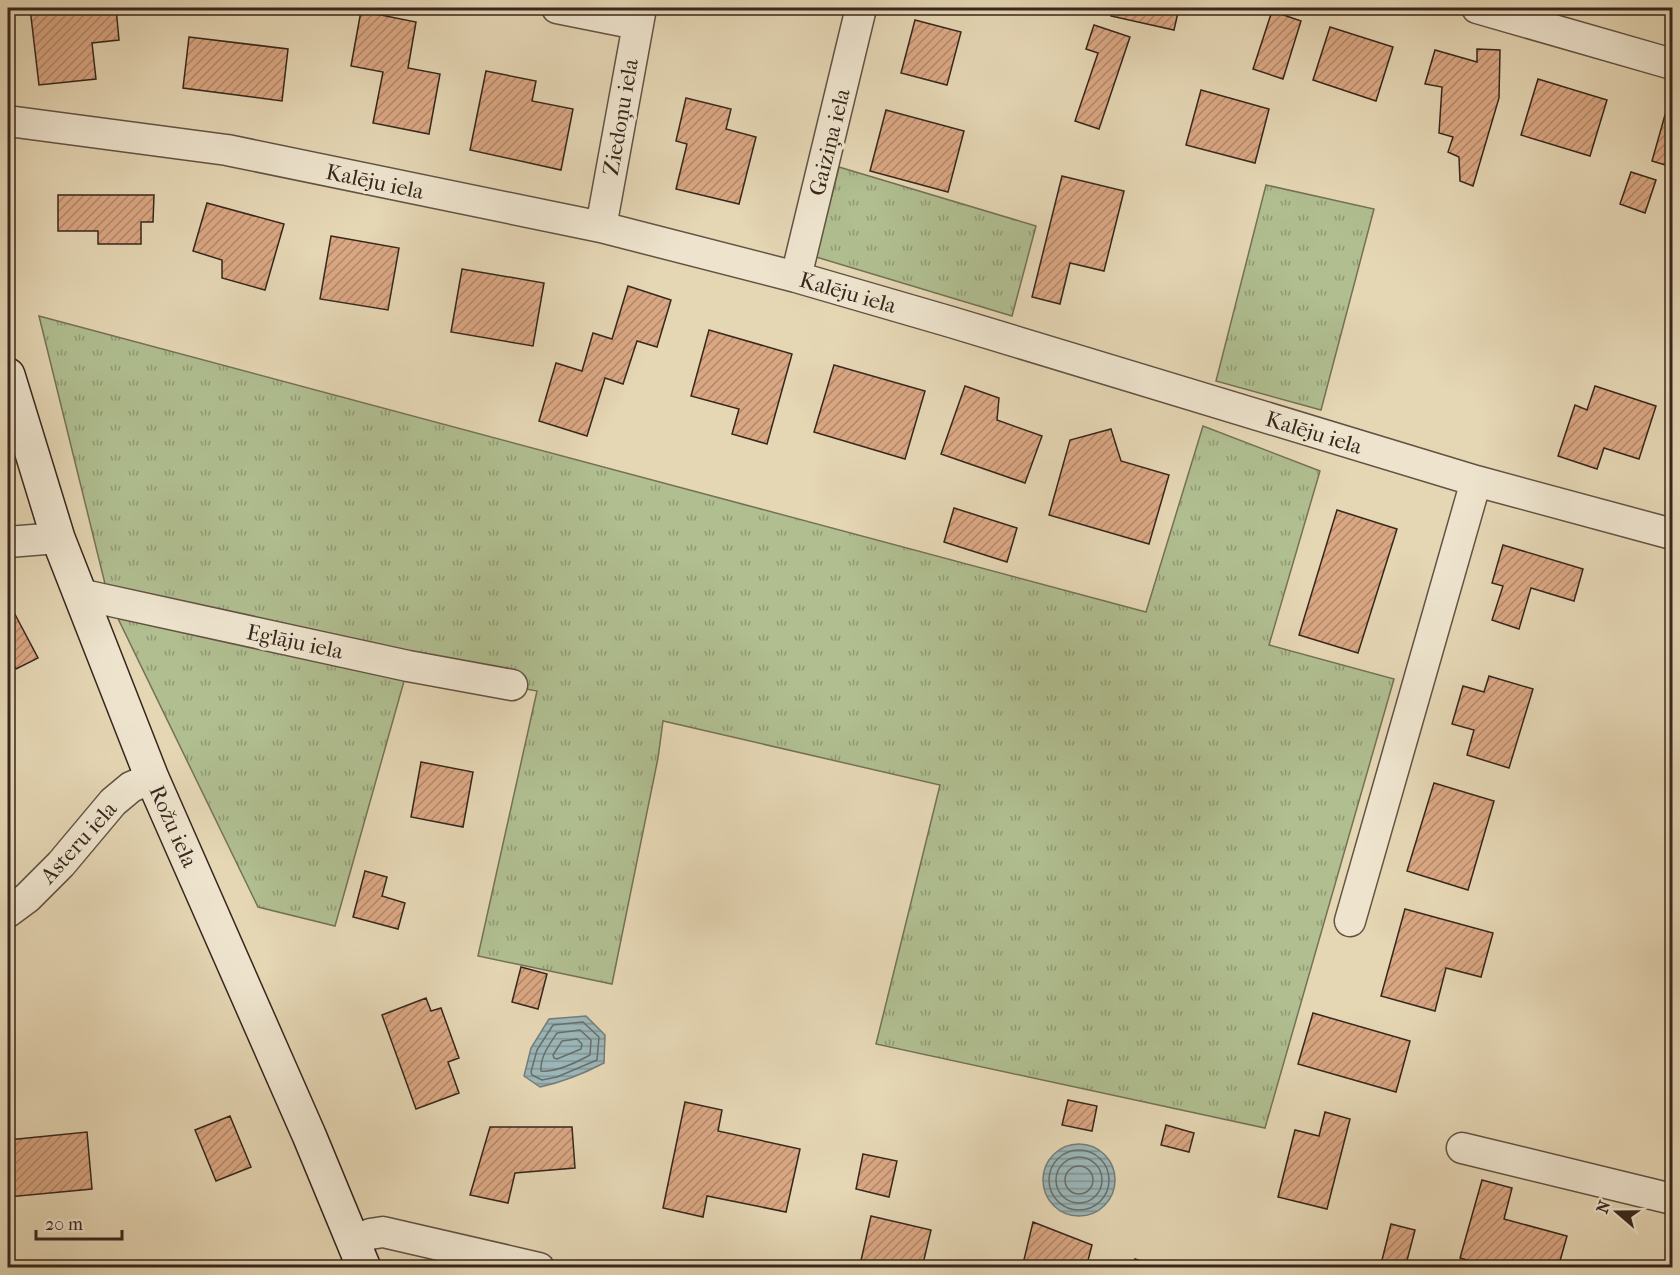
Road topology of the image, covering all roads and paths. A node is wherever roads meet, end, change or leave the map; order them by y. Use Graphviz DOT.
graph roads {
  1 [pos="557,8"];
  2 [pos="861,8"];
  3 [pos="1477,8"];
  4 [pos="639,16"];
  5 [pos="1672,64"];
  6 [pos="8,121"];
  7 [pos="601,227"];
  8 [pos="796,277"];
  9 [pos="8,375"];
  10 [pos="1476,482"];
  11 [pos="1672,534"];
  12 [pos="58,538"];
  13 [pos="8,542"];
  14 [pos="79,594"];
  15 [pos="512,686"];
  16 [pos="152,777"];
  17 [pos="8,912"];
  18 [pos="1350,921"];
  19 [pos="1462,1148"];
  20 [pos="1672,1199"];
  21 [pos="359,1255"];
  22 [pos="540,1268"];
  1 -- 4 [label="street"];
  2 -- 8 [label="street, Gaiziņa iela"];
  3 -- 5 [label="street"];
  4 -- 7 [label="street, Ziedoņu iela"];
  6 -- 7 [label="street, Kalēju iela"];
  7 -- 8 [label="street, Kalēju iela"];
  8 -- 10 [label="street, Kalēju iela"];
  9 -- 12 [label="street, Rožu iela"];
  10 -- 11 [label="street, Kalēju iela"];
  10 -- 18 [label="street"];
  12 -- 13 [label="street"];
  12 -- 14 [label="street, Rožu iela"];
  14 -- 15 [label="street, Eglāju iela"];
  14 -- 16 [label="street, Rožu iela"];
  16 -- 17 [label="street, Asteru iela"];
  16 -- 21 [label="street, Rožu iela"];
  19 -- 20 [label="street"];
  21 -- 22 [label="street"];
}
